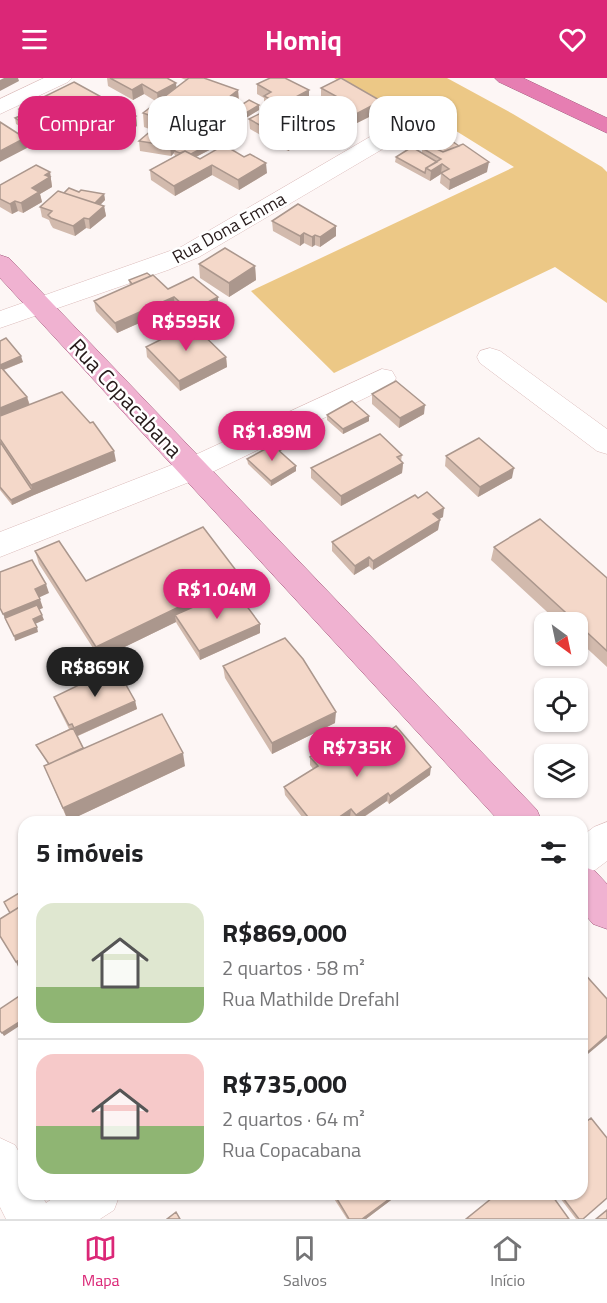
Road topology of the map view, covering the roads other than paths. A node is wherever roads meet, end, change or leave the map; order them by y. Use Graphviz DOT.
graph roads {
  1 [pos="61,78"];
  2 [pos="506,78"];
  3 [pos="547,78"];
  4 [pos="607,106"];
  5 [pos="0,107"];
  6 [pos="607,126"];
  7 [pos="369,147"];
  8 [pos="0,263"];
  9 [pos="40,306"];
  10 [pos="0,320"];
  11 [pos="490,357"];
  12 [pos="382,378"];
  13 [pos="607,444"];
  14 [pos="192,469"];
  15 [pos="0,545"];
  16 [pos="518,816"];
  17 [pos="607,839"];
  18 [pos="588,853"];
  19 [pos="588,890"];
  20 [pos="607,911"];
  21 [pos="0,1160"];
  22 [pos="18,1195"];
  23 [pos="20,1200"];
  24 [pos="89,1200"];
  25 [pos="30,1219"];
  26 [pos="62,1219"];
  1 -- 5 [label="street"];
  2 -- 6 [label="highway"];
  3 -- 4 [label="highway"];
  7 -- 9 [label="street, Rua Dona Emma"];
  8 -- 9 [label="main road, Rua Copacabana"];
  9 -- 10 [label="street, Rua Dona Emma"];
  9 -- 14 [label="main road, Rua Copacabana"];
  11 -- 13 [label="street"];
  12 -- 14 [label="street"];
  14 -- 15 [label="street"];
  14 -- 16 [label="main road, Rua Copacabana"];
  17 -- 18 [label="street"];
  19 -- 20 [label="main road"];
  21 -- 22 [label="street"];
  23 -- 25 [label="street"];
  24 -- 26 [label="street"];
}
